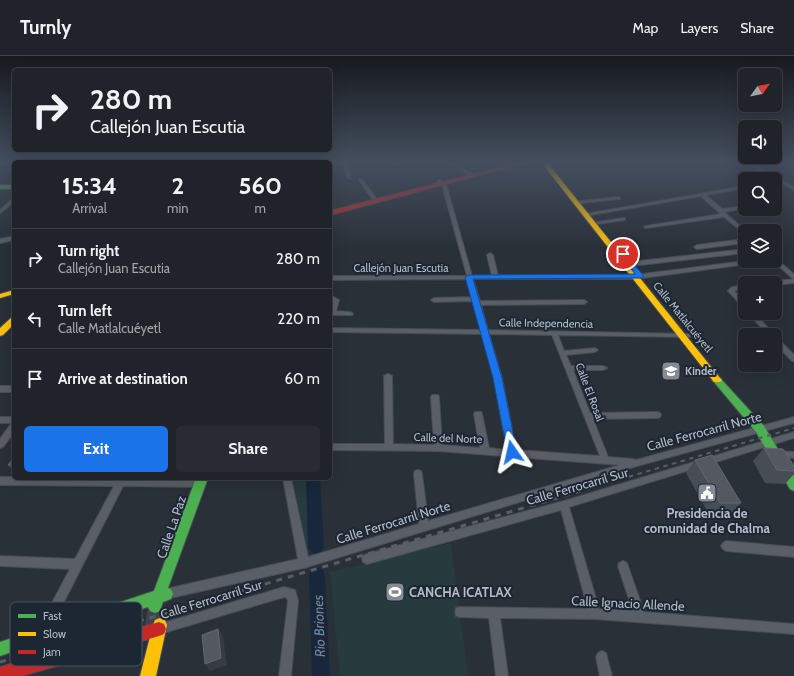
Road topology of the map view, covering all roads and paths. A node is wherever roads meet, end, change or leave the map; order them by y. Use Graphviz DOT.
graph roads {
  1 [pos="369,191"];
  2 [pos="406,191"];
  3 [pos="412,191"];
  4 [pos="443,191"];
  5 [pos="568,191"];
  6 [pos="572,191"];
  7 [pos="724,191"];
  8 [pos="703,195"];
  9 [pos="374,198"];
  10 [pos="618,198"];
  11 [pos="12,202"];
  12 [pos="581,202"];
  13 [pos="332,208"];
  14 [pos="738,208"];
  15 [pos="720,211"];
  16 [pos="0,212"];
  17 [pos="332,212"];
  18 [pos="588,215"];
  19 [pos="725,215"];
  20 [pos="622,219"];
  21 [pos="598,223"];
  22 [pos="646,227"];
  23 [pos="738,227"];
  24 [pos="12,238"];
  25 [pos="738,238"];
  26 [pos="725,240"];
  27 [pos="0,241"];
  28 [pos="738,242"];
  29 [pos="697,247"];
  30 [pos="738,252"];
  31 [pos="490,255"];
  32 [pos="738,263"];
  33 [pos="631,264"];
  34 [pos="782,266"];
  35 [pos="638,276"];
  36 [pos="469,277"];
  37 [pos="495,277"];
  38 [pos="794,277"];
  39 [pos="332,278"];
  40 [pos="794,281"];
  41 [pos="782,282"];
  42 [pos="738,288"];
  43 [pos="12,293"];
  44 [pos="0,296"];
  45 [pos="332,298"];
  46 [pos="738,298"];
  47 [pos="434,300"];
  48 [pos="476,301"];
  49 [pos="584,302"];
  50 [pos="332,310"];
  51 [pos="332,313"];
  52 [pos="350,314"];
  53 [pos="758,320"];
  54 [pos="12,323"];
  55 [pos="765,328"];
  56 [pos="332,330"];
  57 [pos="0,333"];
  58 [pos="484,333"];
  59 [pos="554,334"];
  60 [pos="686,335"];
  61 [pos="782,346"];
  62 [pos="595,350"];
  63 [pos="562,353"];
  64 [pos="794,359"];
  65 [pos="569,368"];
  66 [pos="603,368"];
  67 [pos="388,376"];
  68 [pos="0,389"];
  69 [pos="12,390"];
  70 [pos="434,398"];
  71 [pos="478,414"];
  72 [pos="657,415"];
  73 [pos="587,416"];
  74 [pos="0,420"];
  75 [pos="12,420"];
  76 [pos="794,420"];
  77 [pos="12,429"];
  78 [pos="759,430"];
  79 [pos="794,436"];
  80 [pos="769,443"];
  81 [pos="0,445"];
  82 [pos="332,447"];
  83 [pos="389,447"];
  84 [pos="438,448"];
  85 [pos="485,451"];
  86 [pos="512,452"];
  87 [pos="775,454"];
  88 [pos="794,455"];
  89 [pos="605,459"];
  90 [pos="637,463"];
  91 [pos="418,474"];
  92 [pos="93,480"];
  93 [pos="287,480"];
  94 [pos="0,481"];
  95 [pos="201,481"];
  96 [pos="121,482"];
  97 [pos="794,486"];
  98 [pos="564,505"];
  99 [pos="424,527"];
  100 [pos="726,546"];
  101 [pos="794,552"];
  102 [pos="367,559"];
  103 [pos="0,562"];
  104 [pos="304,563"];
  105 [pos="78,564"];
  106 [pos="623,566"];
  107 [pos="163,591"];
  108 [pos="58,602"];
  109 [pos="134,602"];
  110 [pos="159,606"];
  111 [pos="460,612"];
  112 [pos="494,612"];
  113 [pos="596,614"];
  114 [pos="640,617"];
  115 [pos="794,628"];
  116 [pos="156,630"];
  117 [pos="142,634"];
  118 [pos="10,646"];
  119 [pos="0,649"];
  120 [pos="602,657"];
  121 [pos="31,666"];
  122 [pos="0,675"];
  123 [pos="148,676"];
  124 [pos="285,676"];
  125 [pos="502,676"];
  126 [pos="606,676"];
  1 -- 9 [label="street"];
  2 -- 9 [label="main road"];
  3 -- 17 [label="main road"];
  4 -- 36 [label="street"];
  5 -- 18 [label="main road, Calle Matlalcuéyetl"];
  6 -- 12 [label="main road, Calle Matlalcuéyetl"];
  7 -- 8 [label="street"];
  8 -- 15 [label="street"];
  8 -- 18 [label="street"];
  9 -- 13 [label="main road"];
  10 -- 12 [label="street"];
  11 -- 16 [label="street"];
  12 -- 18 [label="main road, Calle Matlalcuéyetl"];
  14 -- 15 [label="street"];
  15 -- 19 [label="street"];
  18 -- 21 [label="main road, Calle Matlalcuéyetl"];
  18 -- 35 [label="main road, Calle Matlalcuéyetl"];
  19 -- 22 [label="street"];
  19 -- 23 [label="street"];
  20 -- 21 [label="street"];
  21 -- 33 [label="main road, Calle Matlalcuéyetl"];
  24 -- 27 [label="street"];
  25 -- 26 [label="street"];
  28 -- 29 [label="street"];
  30 -- 33 [label="street"];
  31 -- 37 [label="street"];
  32 -- 35 [label="street, Callejón Juan Escutia"];
  33 -- 35 [label="main road, Calle Matlalcuéyetl"];
  34 -- 38 [label="street"];
  35 -- 37 [label="street, Callejón Juan Escutia"];
  35 -- 60 [label="main road, Calle Matlalcuéyetl"];
  36 -- 37 [label="street, Callejón Juan Escutia"];
  36 -- 39 [label="street, Callejón Juan Escutia"];
  36 -- 48 [label="street"];
  40 -- 41 [label="street"];
  42 -- 46 [label="street"];
  43 -- 44 [label="main road"];
  45 -- 50 [label="street"];
  47 -- 48 [label="street"];
  48 -- 49 [label="street"];
  48 -- 58 [label="street"];
  51 -- 52 [label="street"];
  53 -- 55 [label="street"];
  54 -- 57 [label="main road"];
  56 -- 58 [label="street, Calle Independencia"];
  58 -- 59 [label="street, Calle Independencia"];
  58 -- 86 [label="street"];
  59 -- 60 [label="street, Calle Independencia"];
  59 -- 63 [label="street, Calle El Rosal"];
  60 -- 78 [label="main road, Calle Matlalcuéyetl"];
  61 -- 64 [label="street"];
  62 -- 63 [label="street"];
  63 -- 65 [label="street, Calle El Rosal"];
  65 -- 66 [label="street"];
  65 -- 73 [label="street, Calle El Rosal"];
  67 -- 83 [label="street"];
  68 -- 69 [label="street"];
  70 -- 84 [label="street"];
  71 -- 85 [label="street"];
  72 -- 73 [label="street"];
  73 -- 89 [label="street, Calle El Rosal"];
  74 -- 75 [label="street"];
  76 -- 78 [label="street, Calle Ferrocarril Norte"];
  77 -- 81 [label="street"];
  78 -- 80 [label="main road, Calle Matlalcuéyetl"];
  78 -- 90 [label="street, Calle Ferrocarril Norte"];
  79 -- 80 [label="street, Calle Ferrocarril Sur"];
  80 -- 87 [label="main road, Calle Matlalcuéyetl"];
  80 -- 98 [label="street, Calle Ferrocarril Sur"];
  82 -- 83 [label="street, Calle del Norte"];
  83 -- 84 [label="street, Calle del Norte"];
  84 -- 85 [label="street, Calle del Norte"];
  85 -- 86 [label="street, Calle del Norte"];
  86 -- 89 [label="street, Calle del Norte"];
  87 -- 88 [label="street"];
  87 -- 97 [label="main road, Calle Matlalcuéyetl"];
  89 -- 90 [label="street, Calle del Norte"];
  90 -- 99 [label="street, Calle Ferrocarril Norte"];
  91 -- 99 [label="street"];
  92 -- 94 [label="street"];
  92 -- 96 [label="street"];
  93 -- 104 [label="street"];
  95 -- 96 [label="street"];
  95 -- 107 [label="main road, Calle La Paz"];
  96 -- 105 [label="street"];
  98 -- 102 [label="street, Calle Ferrocarril Sur"];
  98 -- 113 [label="street"];
  99 -- 104 [label="street, Calle Ferrocarril Norte"];
  100 -- 101 [label="street"];
  103 -- 105 [label="street"];
  104 -- 107 [label="street, Calle Ferrocarril Norte"];
  105 -- 108 [label="street"];
  106 -- 114 [label="street"];
  107 -- 109 [label="main road, Calle Ferrocarril Norte"];
  107 -- 110 [label="main road, Calle La Paz"];
  111 -- 112 [label="street, Calle Ignacio Allende"];
  112 -- 113 [label="street, Calle Ignacio Allende"];
  112 -- 125 [label="street"];
  113 -- 114 [label="street, Calle Ignacio Allende"];
  114 -- 115 [label="street, Calle Ignacio Allende"];
  116 -- 117 [label="main road, Calle Ferrocarril Sur"];
  116 -- 123 [label="main road"];
  116 -- 124 [label="street, Calle Ferrocarril Sur"];
  118 -- 119 [label="main road, Calle Ferrocarril Norte"];
  120 -- 126 [label="street"];
  121 -- 122 [label="main road, Calle Ferrocarril Sur"];
}
